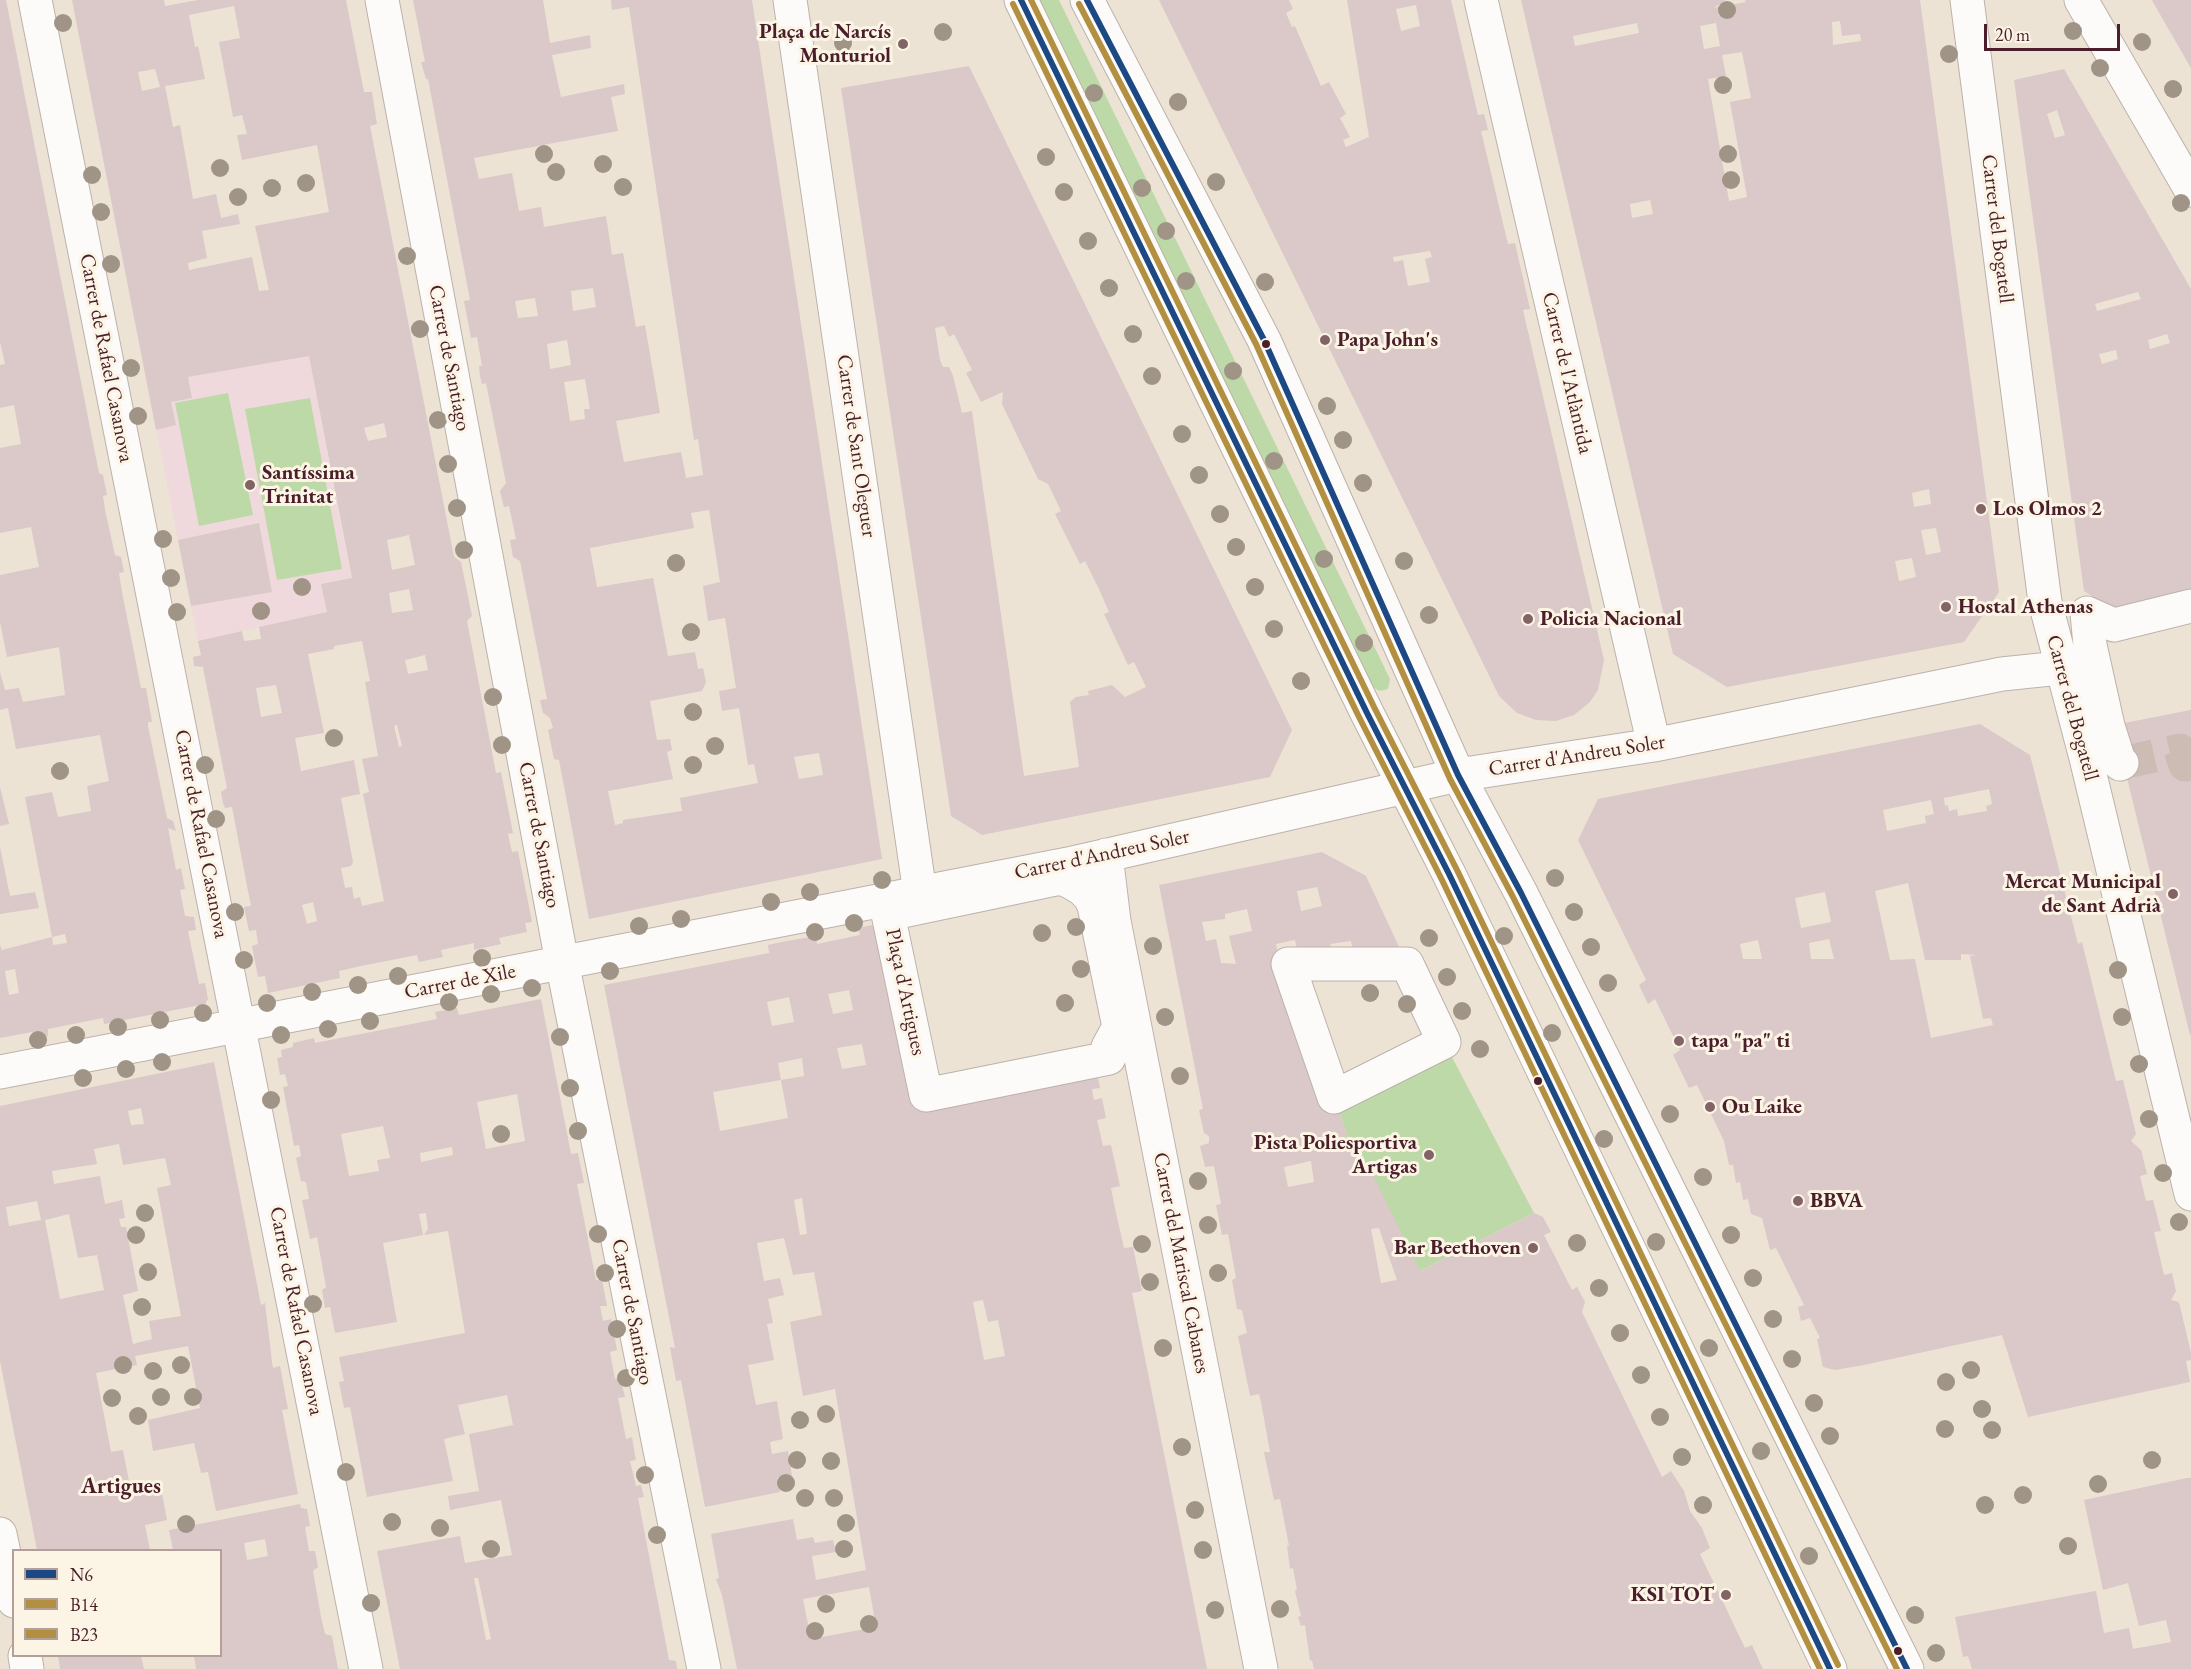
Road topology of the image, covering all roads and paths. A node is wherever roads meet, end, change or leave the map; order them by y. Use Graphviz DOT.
graph roads {
  1 [pos="35,0"];
  2 [pos="382,0"];
  3 [pos="790,0"];
  4 [pos="1021,0"];
  5 [pos="1087,0"];
  6 [pos="1481,0"];
  7 [pos="1967,0"];
  8 [pos="2080,0"];
  9 [pos="2191,190"];
  10 [pos="2191,606"];
  11 [pos="2191,626"];
  12 [pos="2090,645"];
  13 [pos="2060,668"];
  14 [pos="1654,745"];
  15 [pos="2122,763"];
  16 [pos="1458,775"];
  17 [pos="1406,786"];
  18 [pos="1106,855"];
  19 [pos="920,892"];
  20 [pos="562,962"];
  21 [pos="1407,964"];
  22 [pos="240,1025"];
  23 [pos="0,1072"];
  24 [pos="2178,1088"];
  25 [pos="926,1095"];
  26 [pos="2191,1194"];
  27 [pos="0,1534"];
  28 [pos="12,1591"];
  29 [pos="366,1669"];
  30 [pos="704,1669"];
  31 [pos="1261,1669"];
  32 [pos="1830,1669"];
  33 [pos="1907,1669"];
  1 -- 22 [label="street, Carrer de Rafael Casanova"];
  2 -- 20 [label="street, Carrer de Santiago"];
  3 -- 19 [label="street, Carrer de Sant Oleguer"];
  4 -- 17 [label="street"];
  5 -- 16 [label="street"];
  6 -- 14 [label="street, Carrer de l'Atlàntida"];
  7 -- 13 [label="street, Carrer del Bogatell"];
  8 -- 9 [label="street"];
  10 -- 12 [label="street"];
  11 -- 12 [label="street"];
  12 -- 15 [label="street"];
  13 -- 14 [label="street, Carrer d'Andreu Soler"];
  13 -- 24 [label="street, Carrer del Bogatell"];
  14 -- 16 [label="street, Carrer d'Andreu Soler"];
  16 -- 17 [label="street, Carrer d'Andreu Soler"];
  16 -- 33 [label="street"];
  17 -- 18 [label="street, Carrer d'Andreu Soler"];
  17 -- 32 [label="street"];
  18 -- 19 [label="street, Carrer d'Andreu Soler"];
  18 -- 31 [label="street, Carrer del Mariscal Cabanes"];
  19 -- 20 [label="street, Carrer de Xile"];
  20 -- 22 [label="street, Carrer de Xile"];
  20 -- 30 [label="street, Carrer de Santiago"];
  21 -- 21 [label="street"];
  22 -- 23 [label="street, Carrer de Xile"];
  22 -- 29 [label="street, Carrer de Rafael Casanova"];
  24 -- 26 [label="street, Carrer del Bogatell"];
  25 -- 25 [label="street, Plaça d'Artigues"];
  27 -- 28 [label="street"];
}
